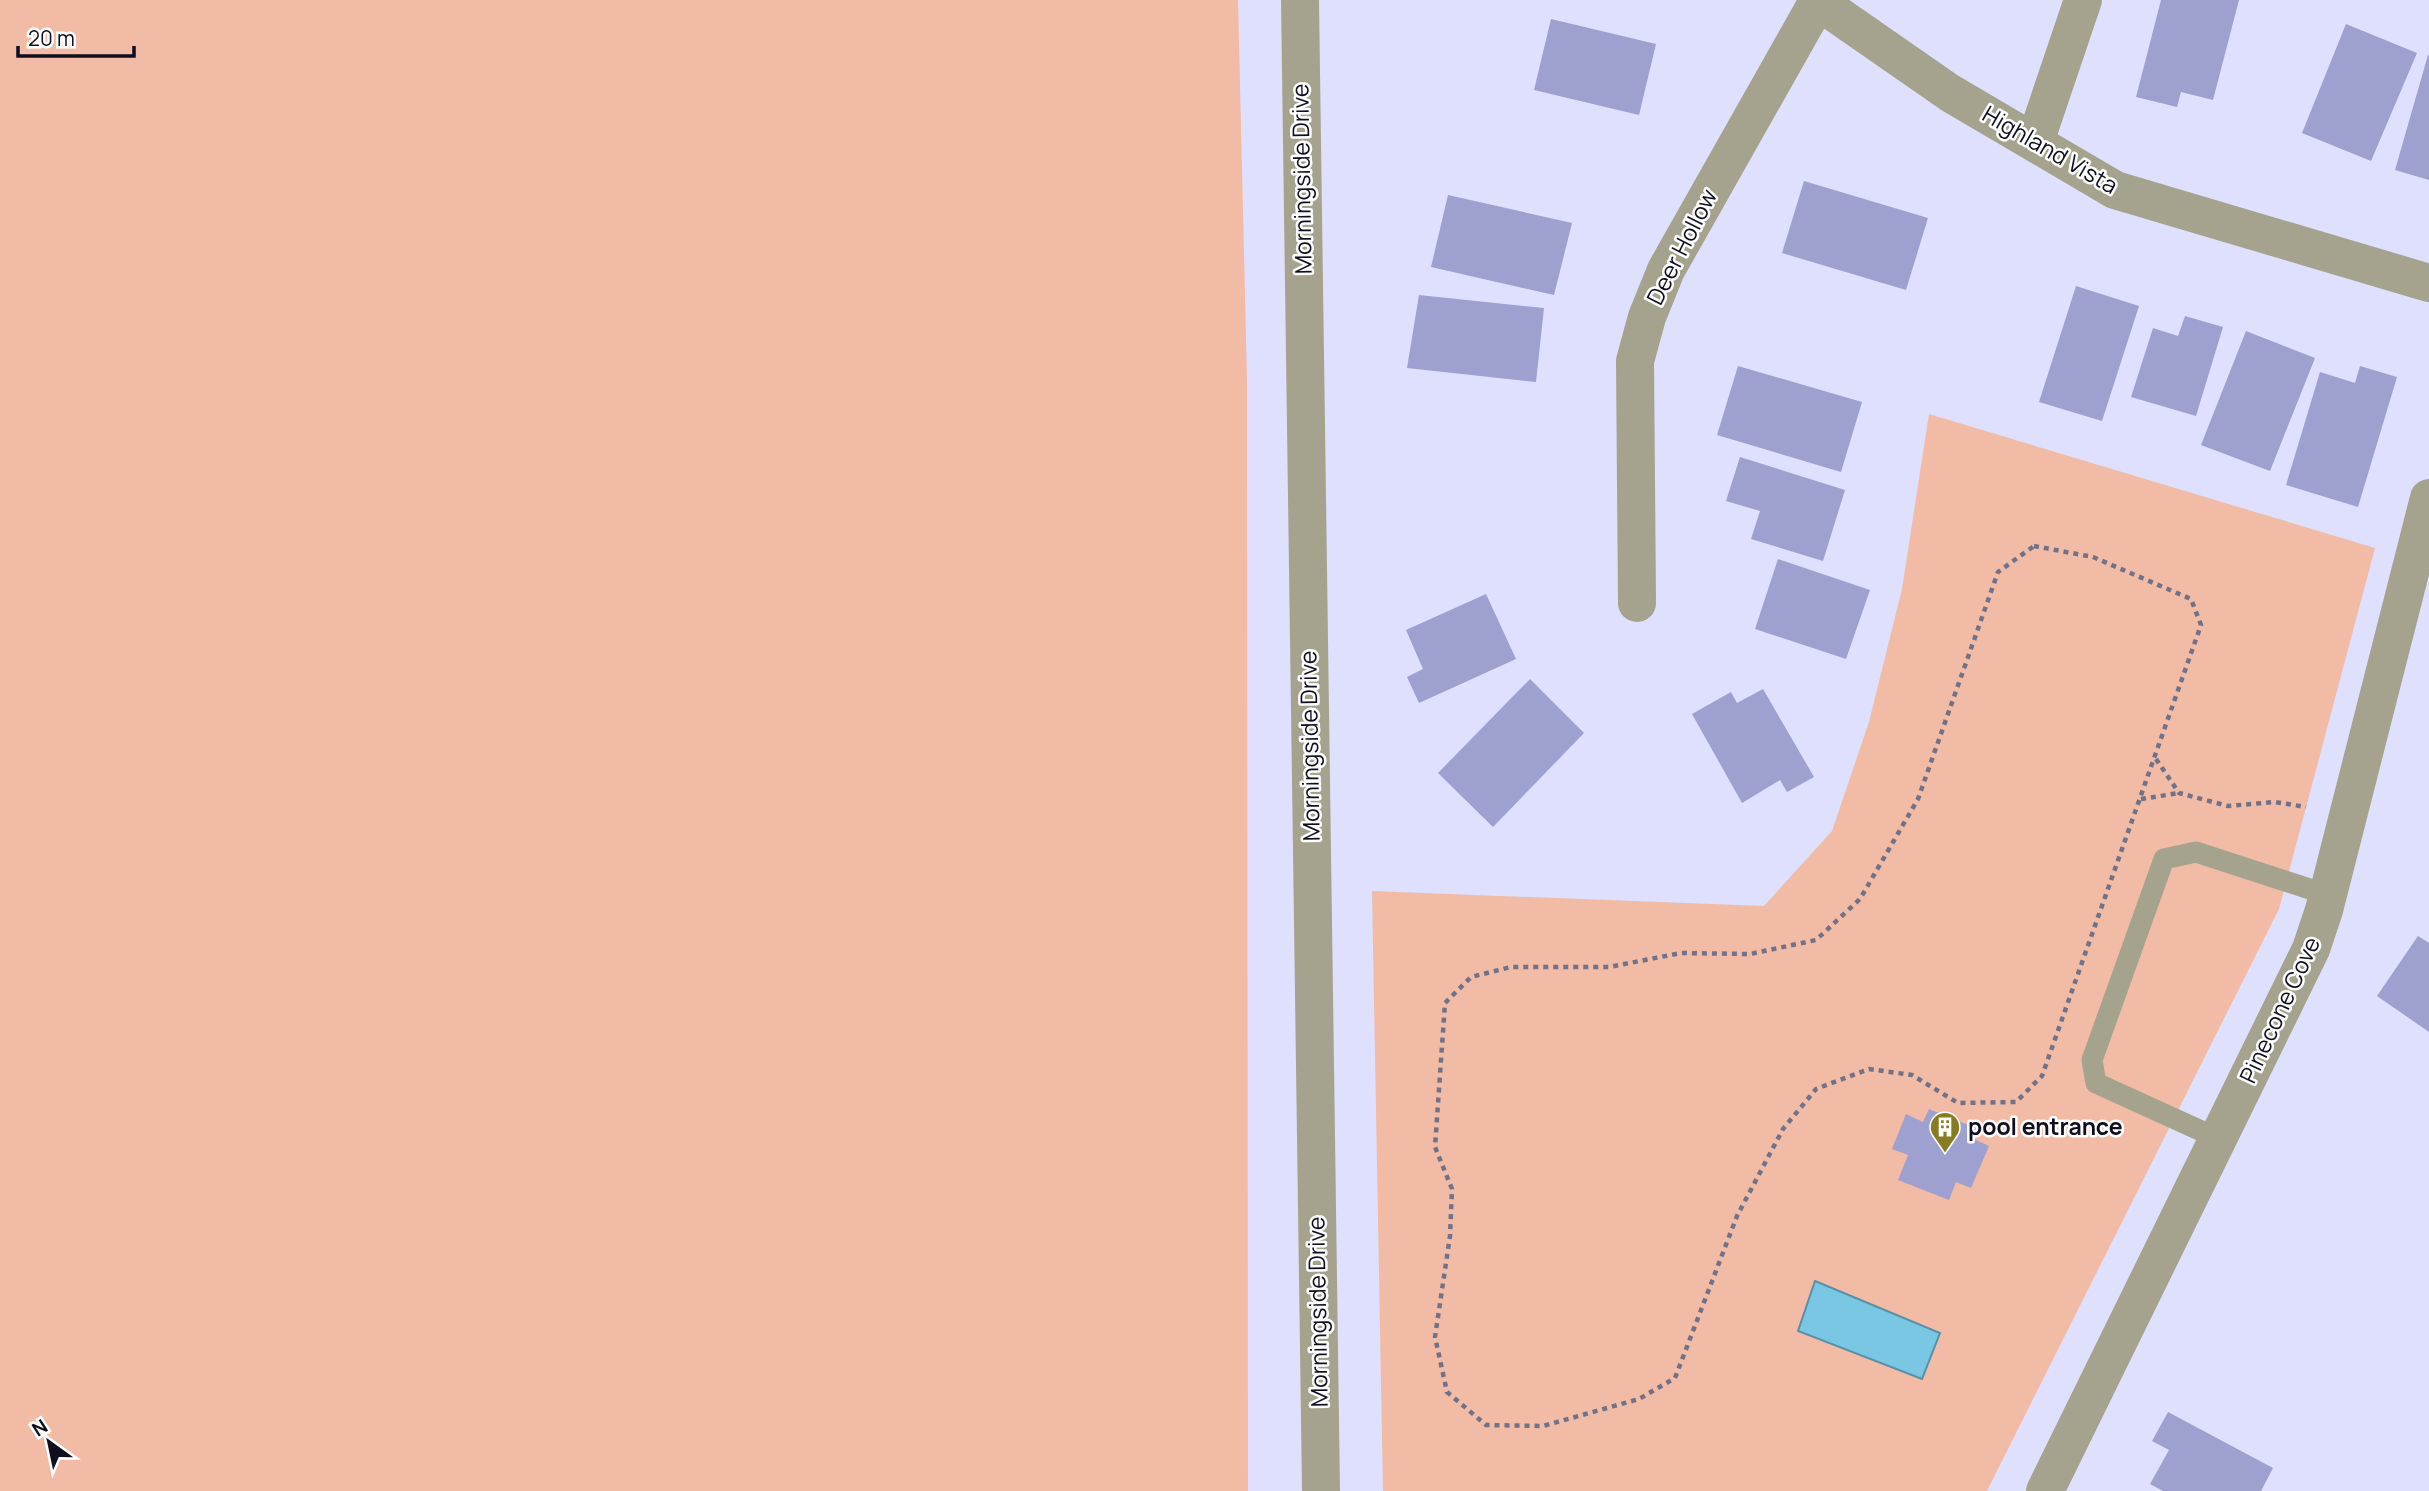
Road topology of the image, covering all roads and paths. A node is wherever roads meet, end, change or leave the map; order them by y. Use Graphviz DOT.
graph roads {
  1 [pos="1300,0"];
  2 [pos="2083,0"];
  3 [pos="1817,1"];
  4 [pos="2035,142"];
  5 [pos="2429,283"];
  6 [pos="2429,498"];
  7 [pos="1637,603"];
  8 [pos="2155,758"];
  9 [pos="2179,793"];
  10 [pos="2141,799"];
  11 [pos="2306,807"];
  12 [pos="2328,895"];
  13 [pos="2219,1139"];
  14 [pos="1321,1491"];
  15 [pos="2045,1491"];
  1 -- 14 [label="street, Morningside Drive"];
  2 -- 4 [label="street"];
  3 -- 4 [label="street, Highland Vista"];
  3 -- 7 [label="street, Deer Hollow"];
  4 -- 5 [label="street, Highland Vista"];
  6 -- 12 [label="street, Pinecone Cove"];
  8 -- 9 [label="path"];
  8 -- 10 [label="path"];
  8 -- 10 [label="path"];
  9 -- 10 [label="path"];
  9 -- 11 [label="path"];
  12 -- 13 [label="street, Pinecone Cove"];
  12 -- 13 [label="lane"];
  13 -- 15 [label="street, Pinecone Cove"];
}
